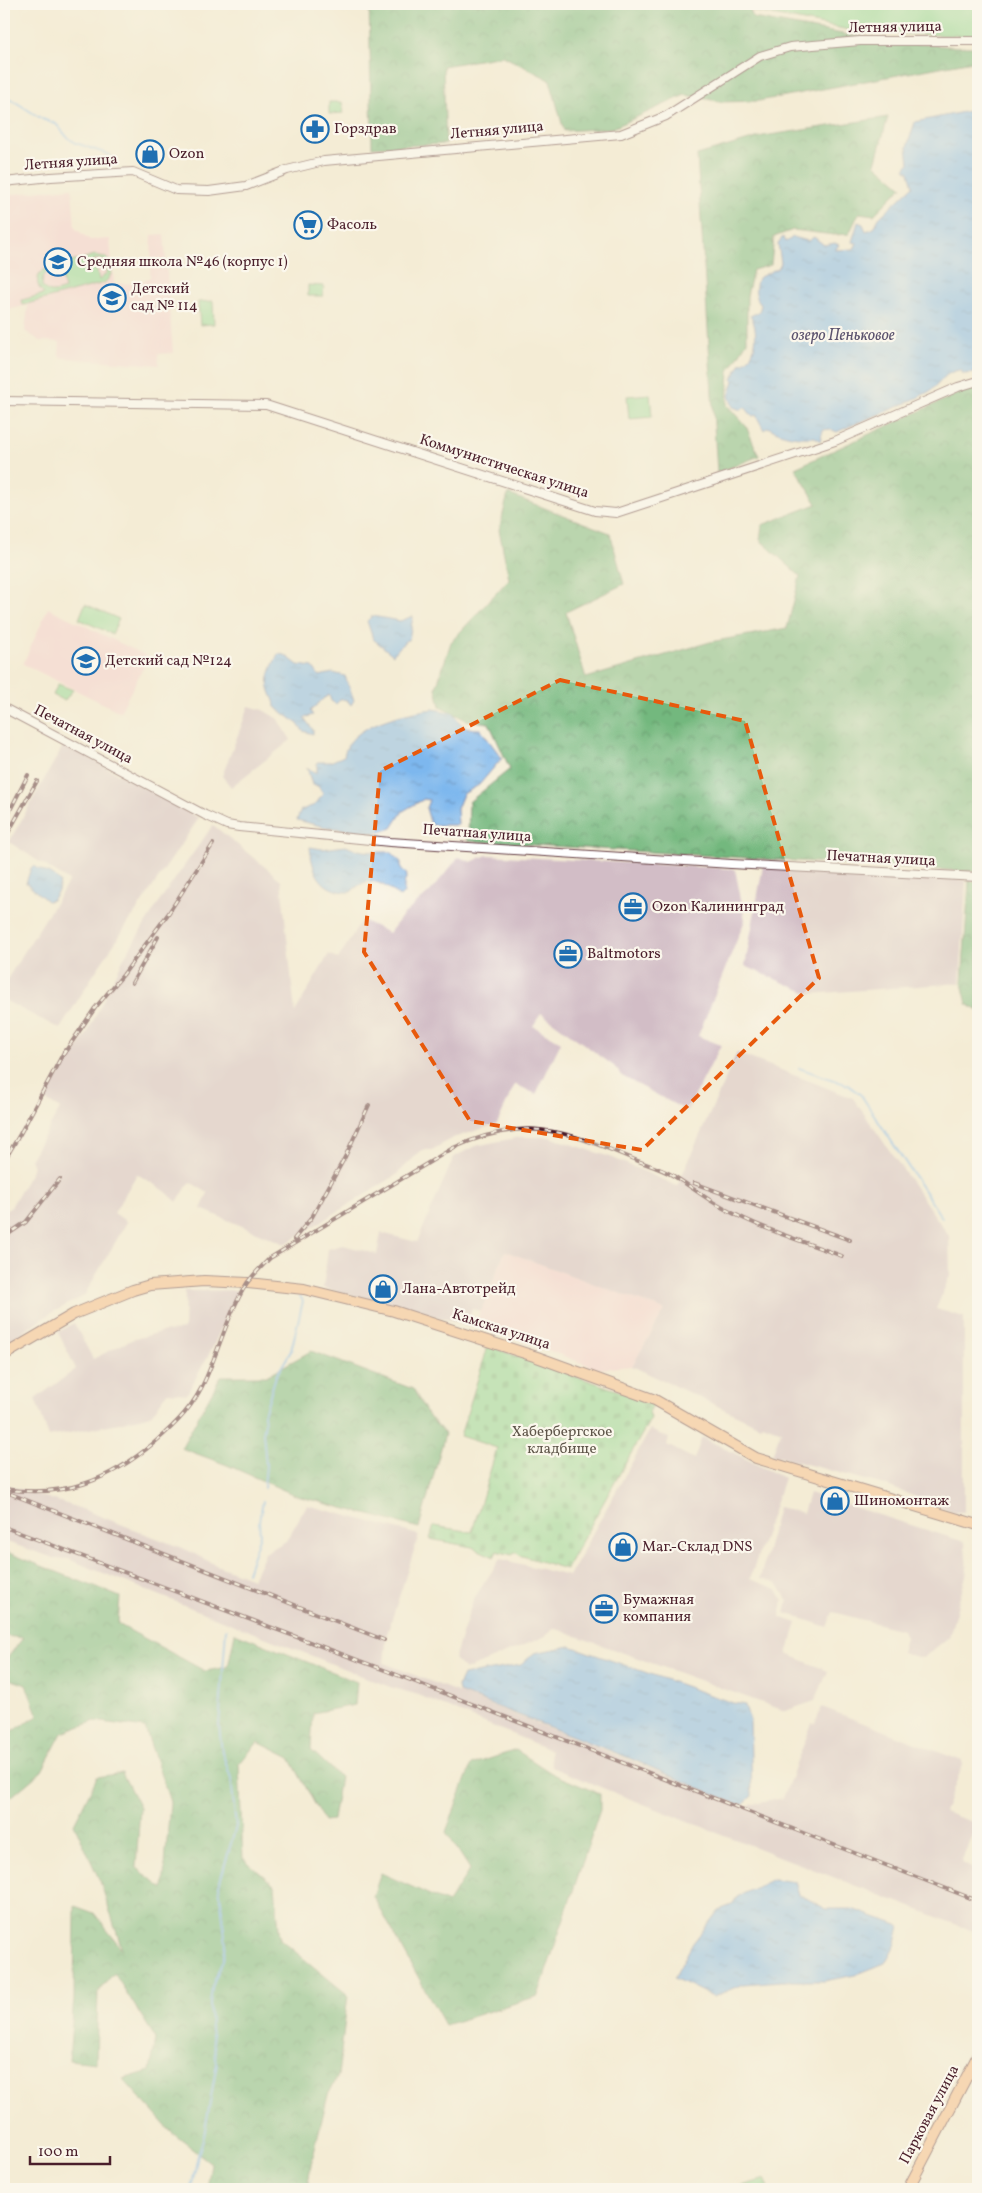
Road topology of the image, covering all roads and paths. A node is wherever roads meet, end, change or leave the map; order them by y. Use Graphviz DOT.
graph roads {
  1 [pos="978,41"];
  2 [pos="4,182"];
  3 [pos="978,381"];
  4 [pos="4,402"];
  5 [pos="4,708"];
  6 [pos="978,877"];
  7 [pos="4,1356"];
  8 [pos="978,1525"];
  9 [pos="978,2055"];
  10 [pos="908,2189"];
  1 -- 2 [label="street, Летняя улица"];
  3 -- 4 [label="street, Коммунистическая улица"];
  5 -- 6 [label="street, Печатная улица"];
  7 -- 8 [label="main road, Камская улица"];
  9 -- 10 [label="main road, Парковая улица"];
}
